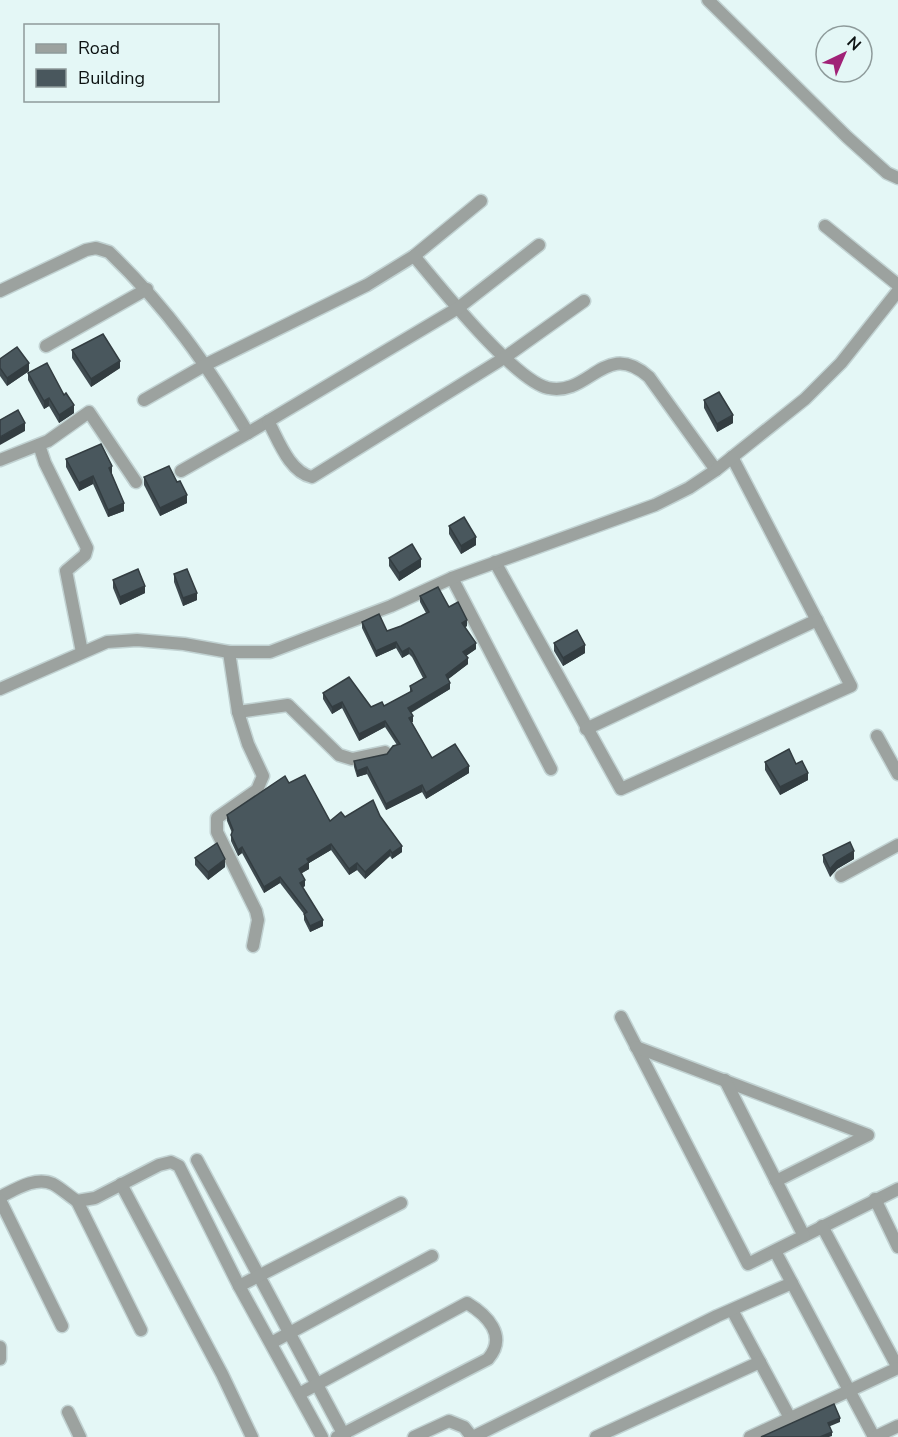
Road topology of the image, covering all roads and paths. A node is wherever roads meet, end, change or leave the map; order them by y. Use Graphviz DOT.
graph roads {
  1 [pos="708,0"];
  2 [pos="898,178"];
  3 [pos="481,201"];
  4 [pos="825,225"];
  5 [pos="539,245"];
  6 [pos="414,256"];
  7 [pos="898,285"];
  8 [pos="147,289"];
  9 [pos="0,291"];
  10 [pos="898,291"];
  11 [pos="584,302"];
  12 [pos="458,308"];
  13 [pos="46,346"];
  14 [pos="504,358"];
  15 [pos="207,364"];
  16 [pos="144,400"];
  17 [pos="268,421"];
  18 [pos="248,433"];
  19 [pos="39,445"];
  20 [pos="732,457"];
  21 [pos="0,460"];
  22 [pos="716,470"];
  23 [pos="181,471"];
  24 [pos="136,482"];
  25 [pos="495,562"];
  26 [pos="452,578"];
  27 [pos="817,620"];
  28 [pos="82,652"];
  29 [pos="229,652"];
  30 [pos="0,689"];
  31 [pos="238,712"];
  32 [pos="586,729"];
  33 [pos="876,736"];
  34 [pos="385,752"];
  35 [pos="550,769"];
  36 [pos="898,774"];
  37 [pos="898,845"];
  38 [pos="841,876"];
  39 [pos="253,946"];
  40 [pos="621,1017"];
  41 [pos="636,1047"];
  42 [pos="725,1080"];
  43 [pos="197,1160"];
  44 [pos="776,1181"];
  45 [pos="121,1184"];
  46 [pos="898,1189"];
  47 [pos="0,1199"];
  48 [pos="875,1199"];
  49 [pos="77,1201"];
  50 [pos="401,1203"];
  51 [pos="822,1226"];
  52 [pos="804,1236"];
  53 [pos="898,1247"];
  54 [pos="775,1251"];
  55 [pos="432,1256"];
  56 [pos="259,1276"];
  57 [pos="792,1283"];
  58 [pos="239,1286"];
  59 [pos="732,1310"];
  60 [pos="62,1326"];
  61 [pos="141,1330"];
  62 [pos="289,1334"];
  63 [pos="271,1343"];
  64 [pos="0,1347"];
  65 [pos="0,1359"];
  66 [pos="760,1362"];
  67 [pos="898,1368"];
  68 [pos="317,1384"];
  69 [pos="850,1391"];
  70 [pos="299,1394"];
  71 [pos="68,1412"];
  72 [pos="790,1418"];
  73 [pos="898,1426"];
  74 [pos="342,1436"];
  75 [pos="80,1437"];
  76 [pos="252,1437"];
  77 [pos="322,1437"];
  78 [pos="414,1437"];
  79 [pos="472,1437"];
  80 [pos="596,1437"];
  81 [pos="750,1437"];
  82 [pos="874,1437"];
  1 -- 2 [label="street"];
  3 -- 6 [label="street"];
  4 -- 7 [label="street"];
  5 -- 12 [label="street"];
  6 -- 12 [label="street"];
  6 -- 15 [label="street"];
  8 -- 9 [label="street"];
  8 -- 13 [label="street"];
  8 -- 15 [label="street"];
  10 -- 20 [label="street"];
  11 -- 14 [label="street"];
  12 -- 14 [label="street"];
  12 -- 17 [label="street"];
  14 -- 17 [label="street"];
  14 -- 22 [label="street"];
  15 -- 16 [label="street"];
  15 -- 18 [label="street"];
  17 -- 18 [label="street"];
  18 -- 23 [label="street"];
  19 -- 21 [label="street"];
  19 -- 24 [label="street"];
  19 -- 28 [label="street"];
  20 -- 22 [label="street"];
  20 -- 27 [label="street"];
  22 -- 25 [label="street"];
  25 -- 26 [label="street"];
  25 -- 32 [label="street"];
  26 -- 29 [label="street"];
  26 -- 35 [label="street"];
  27 -- 32 [label="street"];
  27 -- 32 [label="street"];
  28 -- 29 [label="street"];
  28 -- 30 [label="street"];
  29 -- 31 [label="street"];
  31 -- 34 [label="street"];
  31 -- 39 [label="street"];
  33 -- 36 [label="street"];
  37 -- 38 [label="street"];
  40 -- 41 [label="street"];
  41 -- 42 [label="street"];
  41 -- 54 [label="street"];
  42 -- 44 [label="street"];
  42 -- 44 [label="street"];
  43 -- 56 [label="street"];
  44 -- 52 [label="street"];
  45 -- 49 [label="street"];
  45 -- 58 [label="street"];
  45 -- 76 [label="street"];
  46 -- 48 [label="street"];
  47 -- 49 [label="street"];
  47 -- 60 [label="street"];
  48 -- 51 [label="street"];
  48 -- 53 [label="street"];
  49 -- 61 [label="street"];
  50 -- 56 [label="street"];
  51 -- 52 [label="street"];
  51 -- 67 [label="street"];
  52 -- 54 [label="street"];
  54 -- 57 [label="street"];
  55 -- 62 [label="street"];
  56 -- 58 [label="street"];
  56 -- 62 [label="street"];
  57 -- 59 [label="street"];
  57 -- 69 [label="street"];
  58 -- 63 [label="street"];
  59 -- 66 [label="street"];
  59 -- 79 [label="street"];
  62 -- 63 [label="street"];
  62 -- 68 [label="street"];
  63 -- 70 [label="street"];
  64 -- 65 [label="street"];
  66 -- 72 [label="street"];
  66 -- 80 [label="street"];
  67 -- 69 [label="street"];
  68 -- 70 [label="street"];
  68 -- 74 [label="street"];
  68 -- 74 [label="street"];
  69 -- 72 [label="street"];
  69 -- 82 [label="street"];
  70 -- 77 [label="street"];
  71 -- 75 [label="street"];
  72 -- 81 [label="street"];
  73 -- 82 [label="street"];
  78 -- 79 [label="street"];
}
